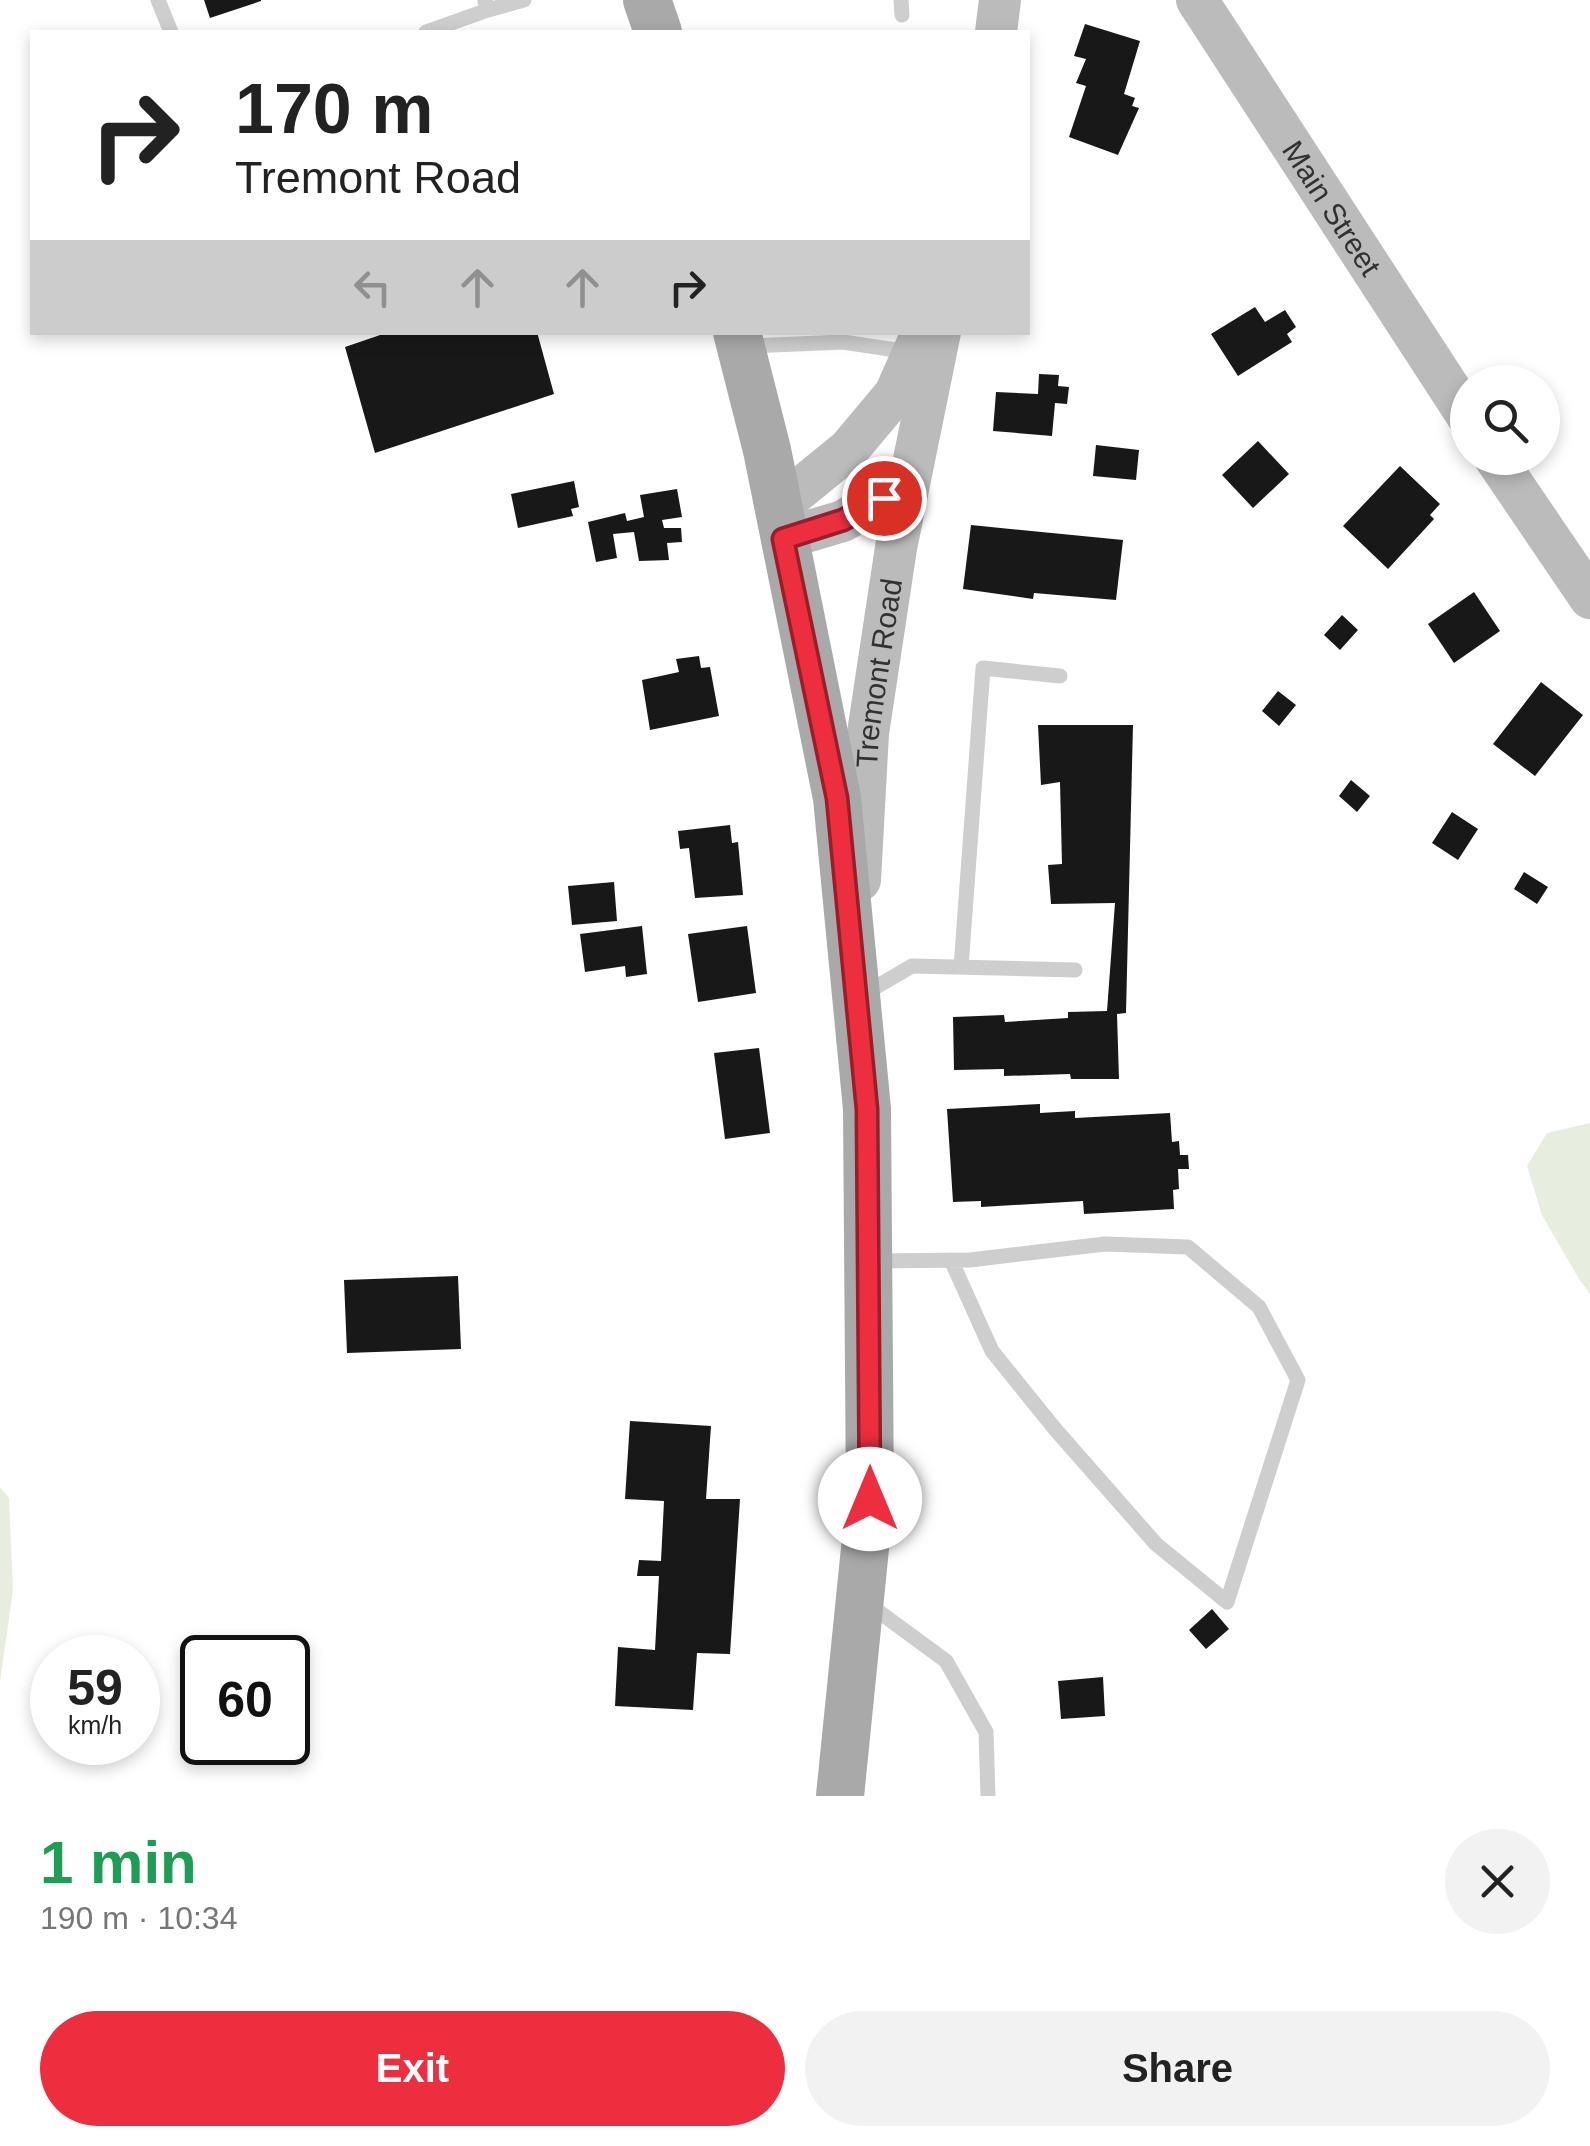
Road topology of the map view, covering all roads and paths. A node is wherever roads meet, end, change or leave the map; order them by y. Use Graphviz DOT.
graph roads {
  1 [pos="158,0"];
  2 [pos="524,0"];
  3 [pos="647,0"];
  4 [pos="1000,0"];
  5 [pos="1197,0"];
  6 [pos="487,5"];
  7 [pos="170,30"];
  8 [pos="431,30"];
  9 [pos="657,30"];
  10 [pos="996,30"];
  11 [pos="871,339"];
  12 [pos="925,339"];
  13 [pos="739,340"];
  14 [pos="1450,389"];
  15 [pos="1507,475"];
  16 [pos="910,482"];
  17 [pos="781,522"];
  18 [pos="1590,598"];
  19 [pos="1060,676"];
  20 [pos="961,967"];
  21 [pos="1074,970"];
  22 [pos="855,992"];
  23 [pos="951,1260"];
  24 [pos="868,1261"];
  25 [pos="860,1598"];
  26 [pos="840,1796"];
  27 [pos="988,1796"];
  1 -- 7 [label="lane"];
  2 -- 6 [label="lane"];
  3 -- 9 [label="main road"];
  4 -- 10 [label="main road"];
  5 -- 14 [label="main road, Main Street"];
  6 -- 8 [label="lane"];
  11 -- 12 [label="lane"];
  11 -- 13 [label="lane"];
  12 -- 16 [label="main road, Tremont Road"];
  12 -- 17 [label="main road"];
  13 -- 17 [label="main road"];
  15 -- 18 [label="main road"];
  16 -- 17 [label="main road"];
  16 -- 22 [label="main road, Tremont Road"];
  17 -- 22 [label="main road"];
  19 -- 20 [label="lane"];
  20 -- 21 [label="lane"];
  20 -- 22 [label="lane"];
  22 -- 24 [label="main road"];
  23 -- 23 [label="lane"];
  23 -- 24 [label="lane"];
  24 -- 25 [label="main road"];
  25 -- 26 [label="main road"];
  25 -- 27 [label="lane"];
}
